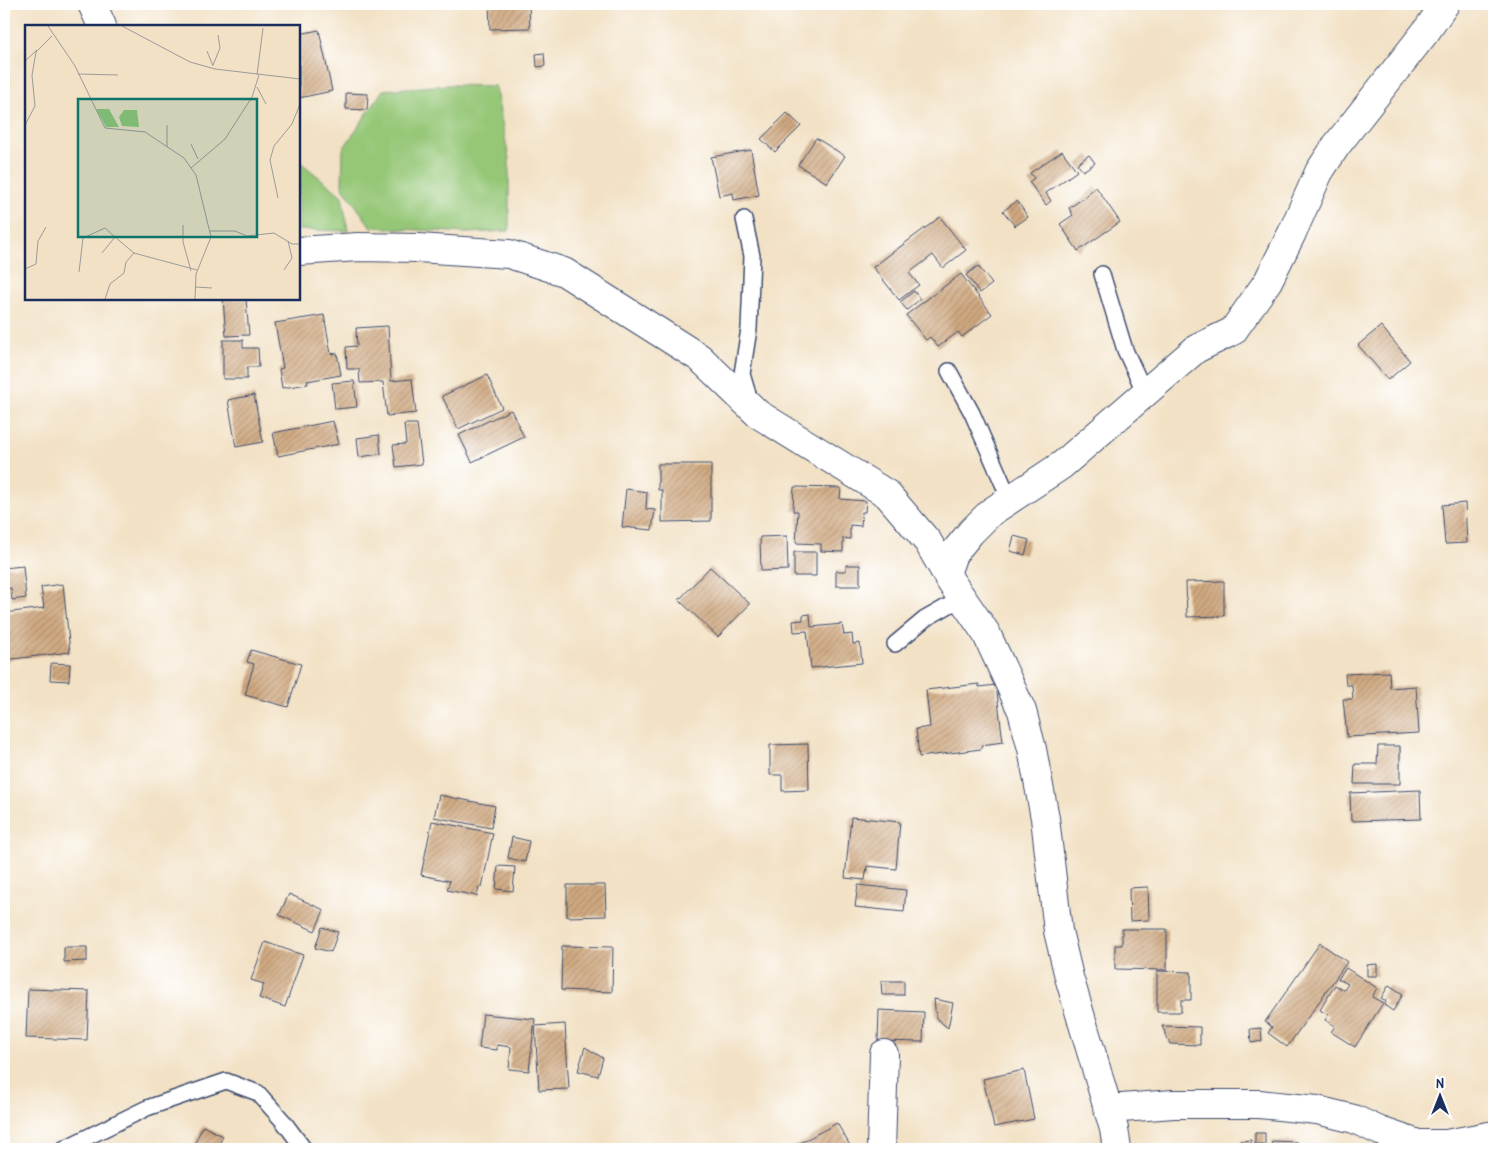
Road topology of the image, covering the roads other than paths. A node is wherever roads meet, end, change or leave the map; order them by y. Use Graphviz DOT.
graph roads {
  1 [pos="92,4"];
  2 [pos="1445,4"];
  3 [pos="102,25"];
  4 [pos="744,219"];
  5 [pos="300,251"];
  6 [pos="1102,274"];
  7 [pos="950,371"];
  8 [pos="1145,393"];
  9 [pos="753,409"];
  10 [pos="1010,500"];
  11 [pos="946,574"];
  12 [pos="962,598"];
  13 [pos="894,644"];
  14 [pos="884,1054"];
  15 [pos="1109,1109"];
  16 [pos="1494,1135"];
  17 [pos="63,1149"];
  18 [pos="304,1149"];
  19 [pos="882,1149"];
  20 [pos="1117,1149"];
  1 -- 3 [label="street"];
  2 -- 8 [label="street"];
  4 -- 9 [label="lane"];
  5 -- 9 [label="street"];
  6 -- 8 [label="lane"];
  7 -- 10 [label="lane"];
  8 -- 10 [label="street"];
  9 -- 11 [label="street"];
  10 -- 11 [label="street"];
  11 -- 12 [label="street"];
  12 -- 13 [label="lane"];
  12 -- 15 [label="street"];
  14 -- 19 [label="street"];
  15 -- 16 [label="street"];
  15 -- 20 [label="street"];
  17 -- 18 [label="lane"];
}
